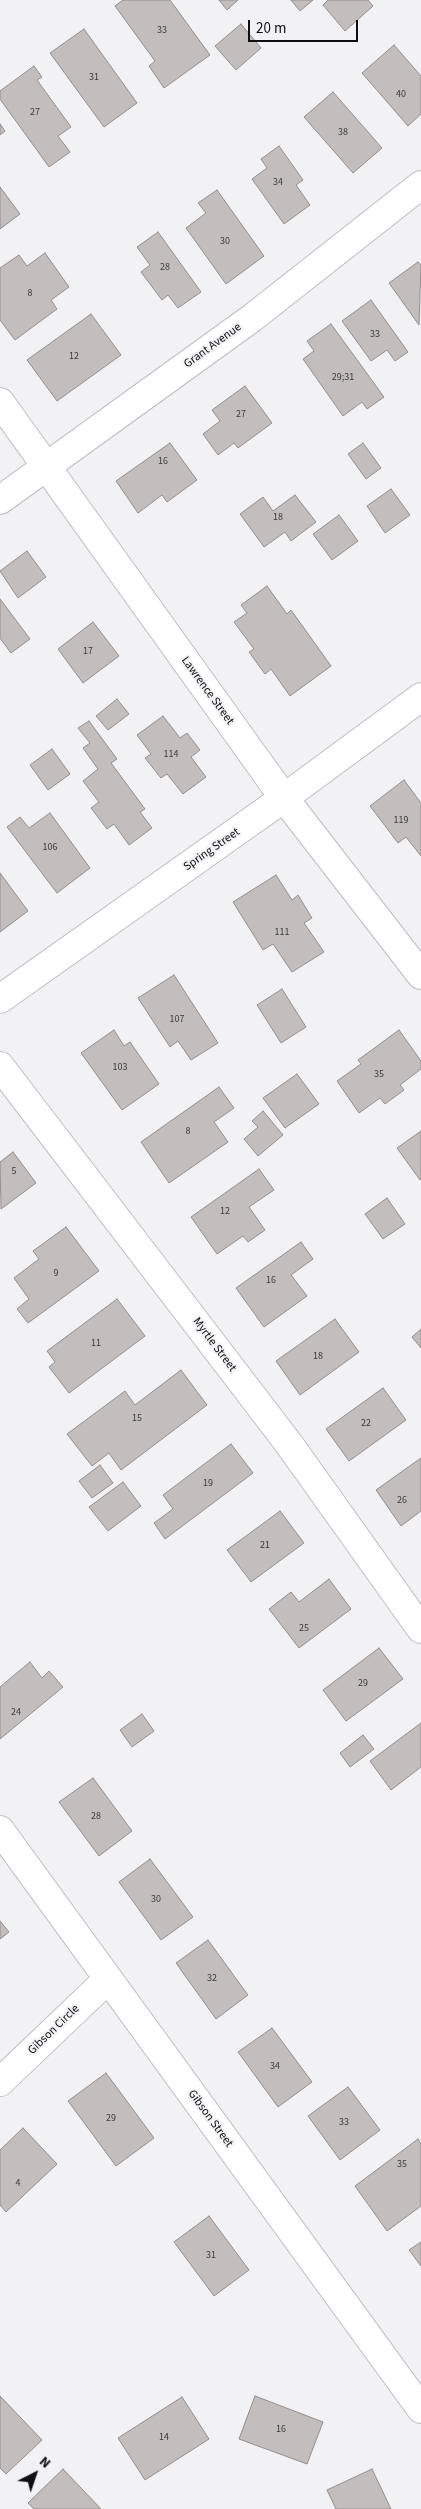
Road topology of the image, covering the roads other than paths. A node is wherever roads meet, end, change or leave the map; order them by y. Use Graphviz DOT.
graph roads {
  1 [pos="421,185"];
  2 [pos="0,402"];
  3 [pos="46,467"];
  4 [pos="0,500"];
  5 [pos="421,697"];
  6 [pos="284,798"];
  7 [pos="421,975"];
  8 [pos="0,999"];
  9 [pos="0,1066"];
  10 [pos="421,1629"];
  11 [pos="0,1830"];
  12 [pos="108,1979"];
  13 [pos="0,2082"];
  14 [pos="421,2409"];
  1 -- 3 [label="street, Grant Avenue"];
  2 -- 3 [label="street, Lawrence Street"];
  3 -- 4 [label="street, Grant Avenue"];
  3 -- 6 [label="street, Lawrence Street"];
  5 -- 6 [label="street, Spring Street"];
  6 -- 7 [label="street, Lawrence Street"];
  6 -- 8 [label="street, Spring Street"];
  9 -- 10 [label="street, Myrtle Street"];
  11 -- 12 [label="street, Gibson Street"];
  12 -- 13 [label="street, Gibson Circle"];
  12 -- 14 [label="street, Gibson Street"];
}
